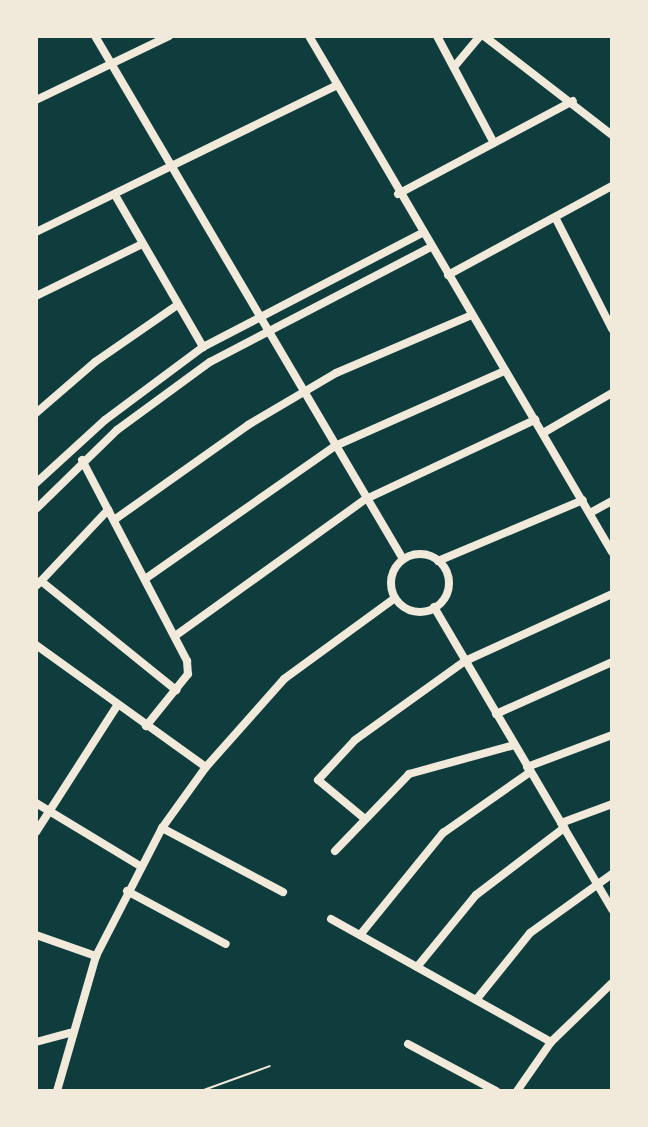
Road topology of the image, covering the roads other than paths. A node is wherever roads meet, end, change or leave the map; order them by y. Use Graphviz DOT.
graph roads {
  1 [pos="95,36"];
  2 [pos="169,36"];
  3 [pos="309,36"];
  4 [pos="437,36"];
  5 [pos="482,36"];
  6 [pos="111,64"];
  7 [pos="454,67"];
  8 [pos="336,86"];
  9 [pos="36,100"];
  10 [pos="573,101"];
  11 [pos="612,135"];
  12 [pos="494,143"];
  13 [pos="173,167"];
  14 [pos="612,186"];
  15 [pos="398,194"];
  16 [pos="115,195"];
  17 [pos="555,217"];
  18 [pos="36,232"];
  19 [pos="422,233"];
  20 [pos="142,244"];
  21 [pos="431,247"];
  22 [pos="448,275"];
  23 [pos="36,296"];
  24 [pos="176,306"];
  25 [pos="257,315"];
  26 [pos="472,315"];
  27 [pos="612,329"];
  28 [pos="266,331"];
  29 [pos="203,347"];
  30 [pos="504,371"];
  31 [pos="303,392"];
  32 [pos="612,393"];
  33 [pos="36,413"];
  34 [pos="535,420"];
  35 [pos="543,433"];
  36 [pos="335,446"];
  37 [pos="82,460"];
  38 [pos="36,483"];
  39 [pos="366,499"];
  40 [pos="583,500"];
  41 [pos="612,501"];
  42 [pos="36,509"];
  43 [pos="108,510"];
  44 [pos="590,513"];
  45 [pos="114,520"];
  46 [pos="612,552"];
  47 [pos="403,559"];
  48 [pos="438,561"];
  49 [pos="145,579"];
  50 [pos="38,584"];
  51 [pos="612,594"];
  52 [pos="395,598"];
  53 [pos="434,607"];
  54 [pos="175,636"];
  55 [pos="37,647"];
  56 [pos="465,661"];
  57 [pos="612,662"];
  58 [pos="176,690"];
  59 [pos="117,706"];
  60 [pos="496,714"];
  61 [pos="146,726"];
  62 [pos="612,735"];
  63 [pos="514,745"];
  64 [pos="206,767"];
  65 [pos="529,769"];
  66 [pos="36,803"];
  67 [pos="612,804"];
  68 [pos="47,809"];
  69 [pos="365,819"];
  70 [pos="562,826"];
  71 [pos="162,828"];
  72 [pos="36,832"];
  73 [pos="335,851"];
  74 [pos="140,866"];
  75 [pos="612,874"];
  76 [pos="596,883"];
  77 [pos="127,891"];
  78 [pos="283,892"];
  79 [pos="612,909"];
  80 [pos="331,919"];
  81 [pos="36,935"];
  82 [pos="360,935"];
  83 [pos="226,944"];
  84 [pos="96,956"];
  85 [pos="417,967"];
  86 [pos="612,983"];
  87 [pos="476,1000"];
  88 [pos="70,1033"];
  89 [pos="36,1042"];
  90 [pos="551,1042"];
  91 [pos="408,1044"];
  92 [pos="57,1091"];
  93 [pos="496,1091"];
  94 [pos="517,1091"];
  1 -- 6 [label="street"];
  2 -- 6 [label="street"];
  3 -- 8 [label="street"];
  4 -- 7 [label="street"];
  5 -- 7 [label="street"];
  5 -- 10 [label="street"];
  6 -- 9 [label="street"];
  6 -- 13 [label="street"];
  7 -- 12 [label="street"];
  8 -- 13 [label="street"];
  8 -- 15 [label="street"];
  10 -- 11 [label="street"];
  10 -- 12 [label="street"];
  12 -- 15 [label="street"];
  13 -- 16 [label="street"];
  13 -- 25 [label="street"];
  14 -- 17 [label="street"];
  15 -- 19 [label="street"];
  16 -- 18 [label="street"];
  16 -- 20 [label="street"];
  17 -- 22 [label="street"];
  17 -- 27 [label="street"];
  19 -- 21 [label="street"];
  19 -- 25 [label="street"];
  20 -- 23 [label="street"];
  20 -- 24 [label="street"];
  21 -- 22 [label="street"];
  21 -- 28 [label="street"];
  22 -- 26 [label="street"];
  24 -- 29 [label="street"];
  24 -- 33 [label="street"];
  25 -- 28 [label="street"];
  25 -- 29 [label="street"];
  26 -- 30 [label="street"];
  26 -- 31 [label="street"];
  28 -- 31 [label="street"];
  28 -- 37 [label="street"];
  29 -- 38 [label="street"];
  30 -- 34 [label="street"];
  30 -- 36 [label="street"];
  31 -- 36 [label="street"];
  31 -- 45 [label="street"];
  32 -- 35 [label="street"];
  34 -- 35 [label="street"];
  34 -- 39 [label="street"];
  35 -- 40 [label="street"];
  36 -- 39 [label="street"];
  36 -- 49 [label="street"];
  37 -- 42 [label="street"];
  37 -- 43 [label="street"];
  39 -- 47 [label="street"];
  39 -- 54 [label="street"];
  40 -- 44 [label="street"];
  40 -- 48 [label="street"];
  41 -- 44 [label="street"];
  43 -- 45 [label="street"];
  43 -- 50 [label="street"];
  44 -- 46 [label="street"];
  45 -- 49 [label="street"];
  47 -- 48 [label="street"];
  47 -- 52 [label="street"];
  48 -- 53 [label="street"];
  49 -- 54 [label="street"];
  50 -- 58 [label="street"];
  51 -- 56 [label="street"];
  52 -- 53 [label="street"];
  52 -- 64 [label="street"];
  53 -- 56 [label="street"];
  54 -- 58 [label="street"];
  55 -- 59 [label="street"];
  56 -- 60 [label="street"];
  56 -- 69 [label="street"];
  57 -- 60 [label="street"];
  58 -- 61 [label="street"];
  59 -- 61 [label="street"];
  59 -- 68 [label="street"];
  60 -- 63 [label="street"];
  61 -- 64 [label="street"];
  62 -- 65 [label="street"];
  63 -- 65 [label="street"];
  63 -- 69 [label="street"];
  64 -- 71 [label="street"];
  65 -- 70 [label="street"];
  65 -- 82 [label="street"];
  66 -- 68 [label="street"];
  67 -- 70 [label="street"];
  68 -- 72 [label="street"];
  68 -- 74 [label="street"];
  69 -- 73 [label="street"];
  70 -- 76 [label="street"];
  70 -- 85 [label="street"];
  71 -- 74 [label="street"];
  71 -- 78 [label="street"];
  74 -- 77 [label="street"];
  75 -- 76 [label="street"];
  76 -- 79 [label="street"];
  76 -- 87 [label="street"];
  77 -- 83 [label="street"];
  77 -- 84 [label="street"];
  80 -- 82 [label="street"];
  81 -- 84 [label="street"];
  82 -- 85 [label="street"];
  84 -- 88 [label="street"];
  85 -- 87 [label="street"];
  86 -- 90 [label="street"];
  87 -- 90 [label="street"];
  88 -- 89 [label="street"];
  88 -- 92 [label="street"];
  90 -- 94 [label="street"];
  91 -- 93 [label="street"];
}
